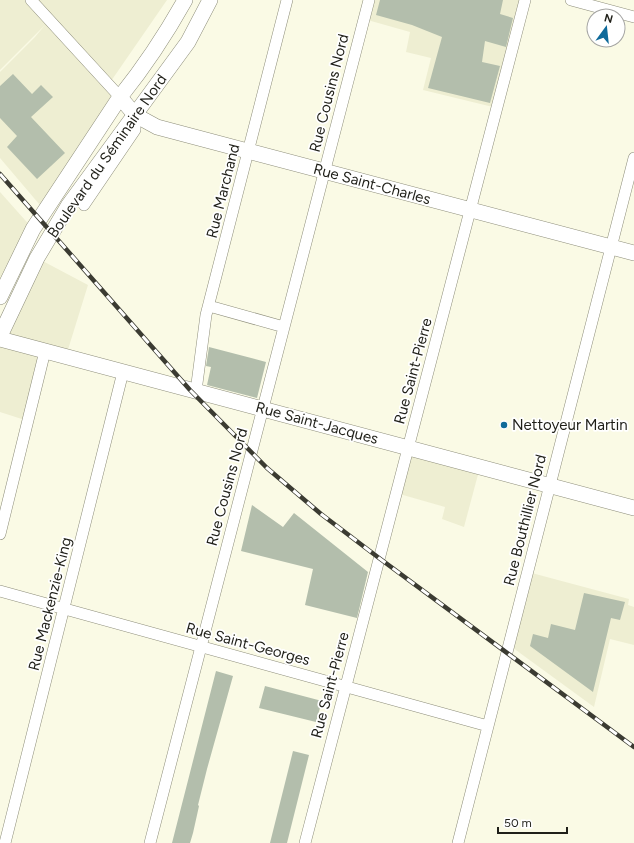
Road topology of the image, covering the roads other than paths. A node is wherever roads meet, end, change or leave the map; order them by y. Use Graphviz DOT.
graph roads {
  1 [pos="31,0"];
  2 [pos="185,0"];
  3 [pos="210,0"];
  4 [pos="287,0"];
  5 [pos="369,0"];
  6 [pos="525,0"];
  7 [pos="570,0"];
  8 [pos="634,17"];
  9 [pos="169,28"];
  10 [pos="169,68"];
  11 [pos="120,97"];
  12 [pos="135,115"];
  13 [pos="248,151"];
  14 [pos="634,158"];
  15 [pos="325,171"];
  16 [pos="84,206"];
  17 [pos="470,210"];
  18 [pos="611,247"];
  19 [pos="634,253"];
  20 [pos="0,297"];
  21 [pos="208,306"];
  22 [pos="284,327"];
  23 [pos="0,338"];
  24 [pos="45,351"];
  25 [pos="123,372"];
  26 [pos="196,391"];
  27 [pos="263,409"];
  28 [pos="408,448"];
  29 [pos="550,485"];
  30 [pos="634,508"];
  31 [pos="0,534"];
  32 [pos="0,591"];
  33 [pos="64,609"];
  34 [pos="201,647"];
  35 [pos="345,687"];
  36 [pos="488,726"];
  37 [pos="5,843"];
  38 [pos="150,843"];
  39 [pos="304,843"];
  40 [pos="458,843"];
  1 -- 11 [label="street"];
  2 -- 9 [label="street, Boulevard du Séminaire Nord"];
  3 -- 10 [label="street, Boulevard du Séminaire Nord"];
  4 -- 13 [label="street, Rue Marchand"];
  5 -- 15 [label="street, Rue Cousins Nord"];
  6 -- 17 [label="street, Rue Saint-Pierre"];
  7 -- 8 [label="street"];
  9 -- 10 [label="street"];
  9 -- 11 [label="street, Boulevard du Séminaire Nord"];
  10 -- 12 [label="street, Boulevard du Séminaire Nord"];
  11 -- 12 [label="street, Rue Saint-Charles"];
  11 -- 20 [label="street, Boulevard du Séminaire Nord"];
  12 -- 13 [label="street, Rue Saint-Charles"];
  12 -- 16 [label="street"];
  12 -- 23 [label="street, Boulevard du Séminaire Nord"];
  13 -- 15 [label="street, Rue Saint-Charles"];
  13 -- 21 [label="street, Rue Marchand"];
  14 -- 18 [label="street, Rue Bouthillier Nord"];
  15 -- 17 [label="street, Rue Saint-Charles"];
  15 -- 22 [label="street, Rue Cousins Nord"];
  17 -- 18 [label="street, Rue Saint-Charles"];
  17 -- 28 [label="street, Rue Saint-Pierre"];
  18 -- 19 [label="street, Rue Saint-Charles"];
  18 -- 29 [label="street, Rue Bouthillier Nord"];
  21 -- 22 [label="street"];
  21 -- 26 [label="street, Rue Marchand"];
  22 -- 27 [label="street, Rue Cousins Nord"];
  23 -- 24 [label="street, Rue Saint-Jacques"];
  24 -- 25 [label="street, Rue Saint-Jacques"];
  24 -- 31 [label="street"];
  25 -- 26 [label="street, Rue Saint-Jacques"];
  25 -- 33 [label="street, Rue Mackenzie-King"];
  26 -- 27 [label="street, Rue Saint-Jacques"];
  27 -- 28 [label="street, Rue Saint-Jacques"];
  27 -- 34 [label="street, Rue Cousins Nord"];
  28 -- 29 [label="street, Rue Saint-Jacques"];
  28 -- 35 [label="street, Rue Saint-Pierre"];
  29 -- 30 [label="street, Rue Saint-Jacques"];
  29 -- 36 [label="street, Rue Bouthillier Nord"];
  32 -- 33 [label="street, Rue Saint-Georges"];
  33 -- 34 [label="street, Rue Saint-Georges"];
  33 -- 37 [label="street, Rue Mackenzie-King"];
  34 -- 35 [label="street, Rue Saint-Georges"];
  34 -- 38 [label="street, Rue Cousins Nord"];
  35 -- 36 [label="street, Rue Saint-Georges"];
  35 -- 39 [label="street, Rue Saint-Pierre"];
  36 -- 40 [label="street, Rue Bouthillier Nord"];
}
